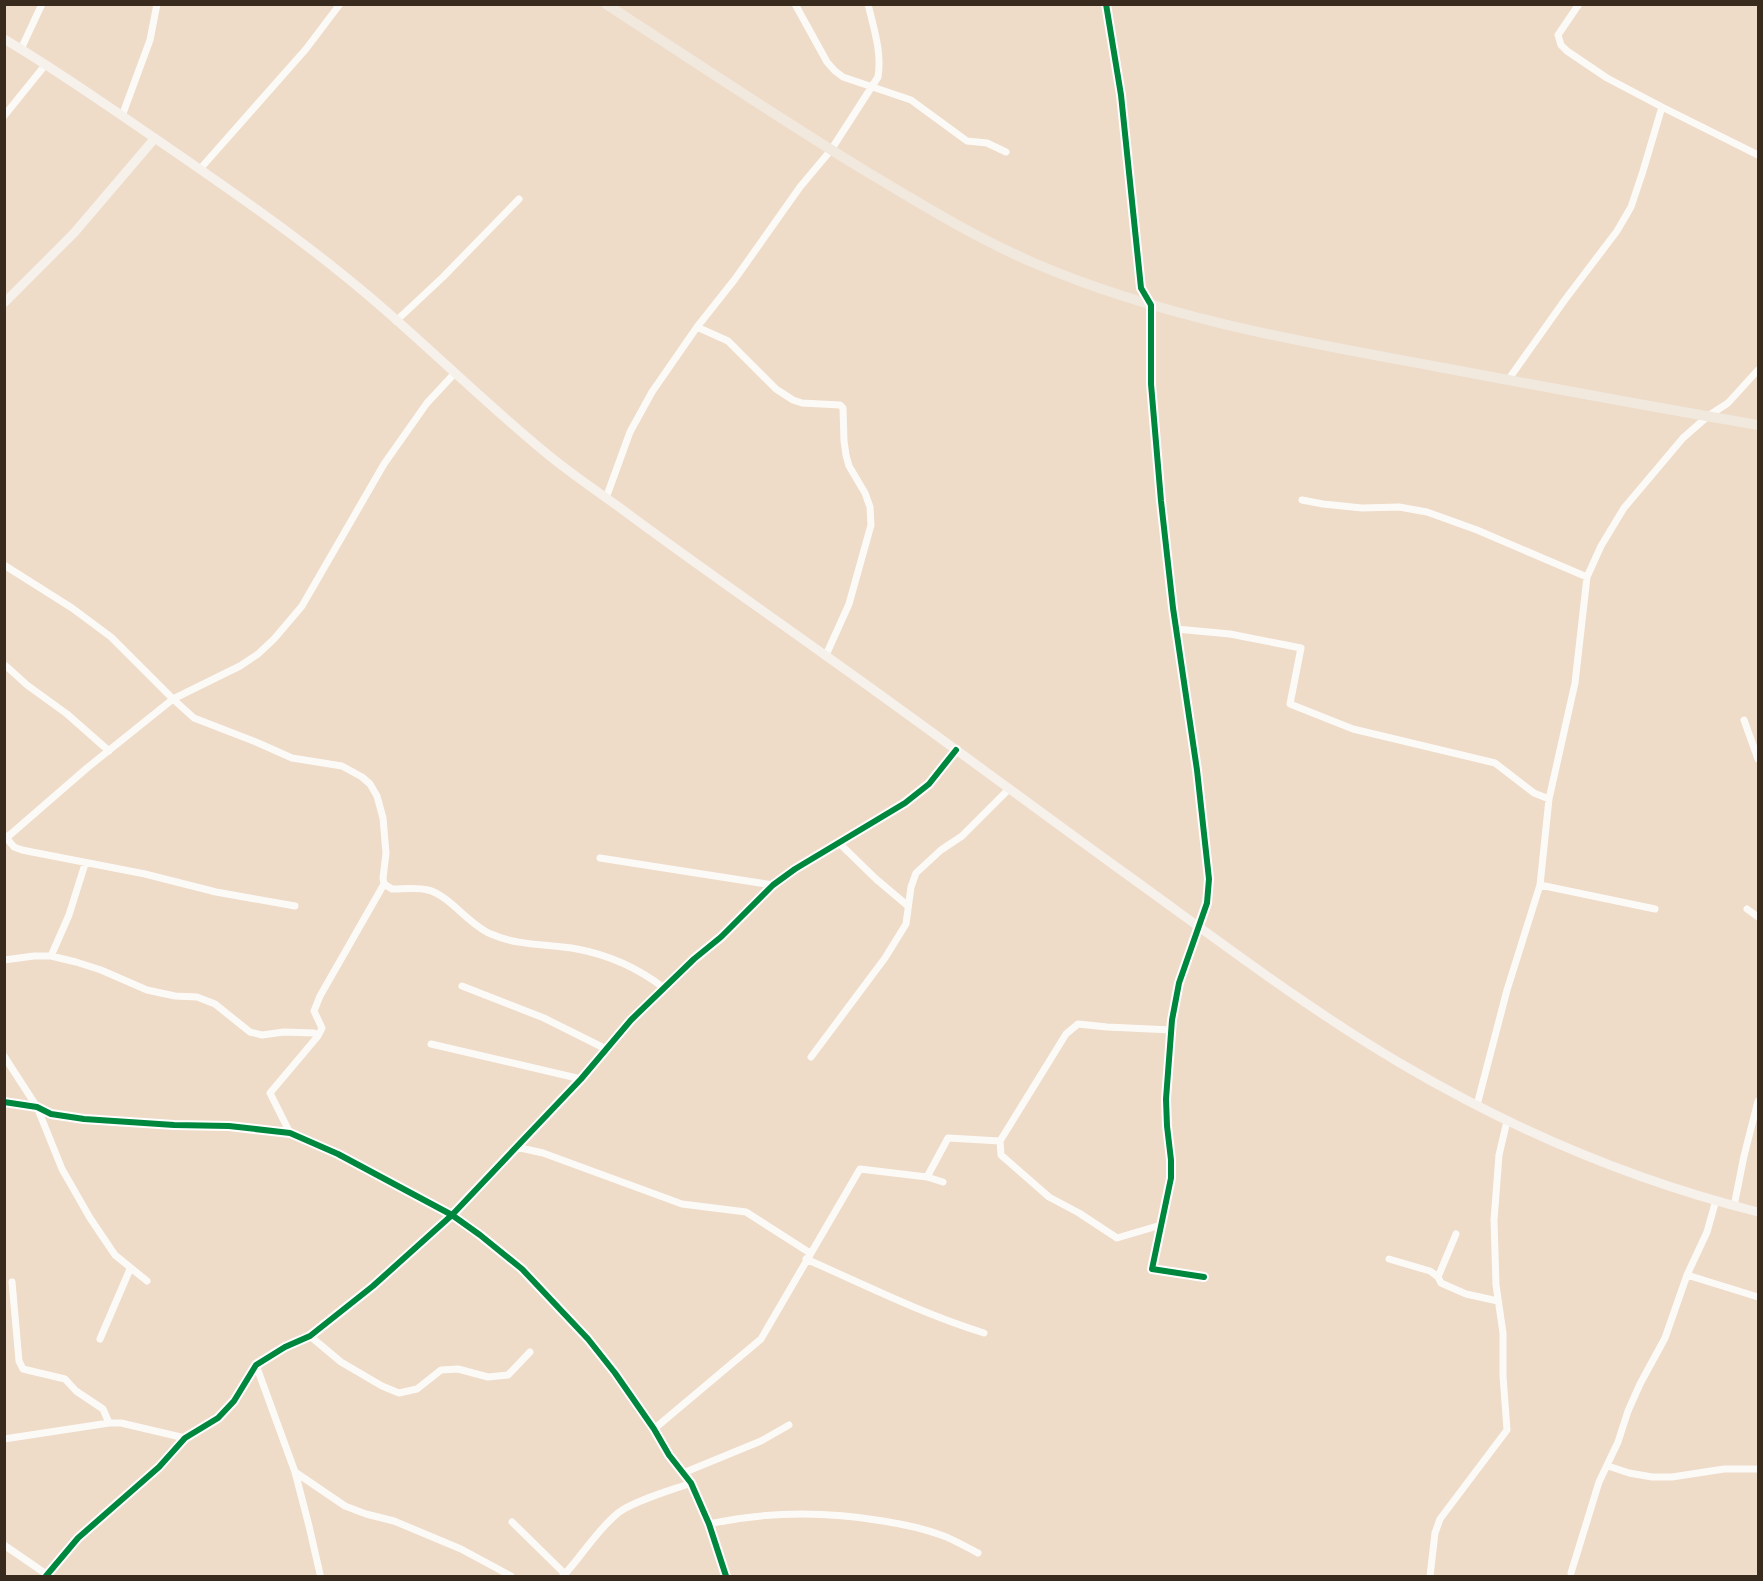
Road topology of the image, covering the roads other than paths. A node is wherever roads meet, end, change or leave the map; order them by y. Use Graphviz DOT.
graph roads {
  1 [pos="42,4"];
  2 [pos="157,4"];
  3 [pos="340,4"];
  4 [pos="606,4"];
  5 [pos="795,4"];
  6 [pos="868,4"];
  7 [pos="1106,4"];
  8 [pos="1579,4"];
  9 [pos="4,39"];
  10 [pos="21,49"];
  11 [pos="46,64"];
  12 [pos="872,88"];
  13 [pos="1662,108"];
  14 [pos="4,116"];
  15 [pos="122,116"];
  16 [pos="154,138"];
  17 [pos="831,150"];
  18 [pos="1006,152"];
  19 [pos="1758,155"];
  20 [pos="200,169"];
  21 [pos="519,199"];
  22 [pos="4,303"];
  23 [pos="1151,305"];
  24 [pos="396,321"];
  25 [pos="697,327"];
  26 [pos="1758,370"];
  27 [pos="454,374"];
  28 [pos="1508,380"];
  29 [pos="1708,416"];
  30 [pos="1758,425"];
  31 [pos="606,498"];
  32 [pos="1302,500"];
  33 [pos="4,565"];
  34 [pos="1587,577"];
  35 [pos="1176,629"];
  36 [pos="826,655"];
  37 [pos="6,666"];
  38 [pos="173,699"];
  39 [pos="1744,720"];
  40 [pos="956,750"];
  41 [pos="109,751"];
  42 [pos="1758,759"];
  43 [pos="1009,789"];
  44 [pos="1549,799"];
  45 [pos="5,838"];
  46 [pos="840,844"];
  47 [pos="600,858"];
  48 [pos="85,864"];
  49 [pos="384,884"];
  50 [pos="773,885"];
  51 [pos="1540,885"];
  52 [pos="296,906"];
  53 [pos="908,906"];
  54 [pos="1655,909"];
  55 [pos="1747,909"];
  56 [pos="1758,917"];
  57 [pos="1199,926"];
  58 [pos="51,956"];
  59 [pos="4,960"];
  60 [pos="462,986"];
  61 [pos="664,988"];
  62 [pos="1172,1030"];
  63 [pos="318,1036"];
  64 [pos="431,1044"];
  65 [pos="606,1049"];
  66 [pos="4,1056"];
  67 [pos="811,1058"];
  68 [pos="581,1079"];
  69 [pos="1758,1101"];
  70 [pos="4,1102"];
  71 [pos="1477,1105"];
  72 [pos="37,1107"];
  73 [pos="1507,1121"];
  74 [pos="290,1133"];
  75 [pos="1000,1141"];
  76 [pos="516,1147"];
  77 [pos="927,1177"];
  78 [pos="943,1182"];
  79 [pos="1716,1200"];
  80 [pos="1734,1206"];
  81 [pos="1758,1212"];
  82 [pos="452,1215"];
  83 [pos="1161,1225"];
  84 [pos="1456,1234"];
  85 [pos="808,1256"];
  86 [pos="1389,1258"];
  87 [pos="130,1269"];
  88 [pos="1688,1275"];
  89 [pos="1204,1277"];
  90 [pos="1438,1277"];
  91 [pos="147,1281"];
  92 [pos="12,1282"];
  93 [pos="1758,1297"];
  94 [pos="1498,1301"];
  95 [pos="984,1333"];
  96 [pos="310,1336"];
  97 [pos="100,1339"];
  98 [pos="530,1352"];
  99 [pos="256,1365"];
  100 [pos="108,1423"];
  101 [pos="789,1425"];
  102 [pos="654,1429"];
  103 [pos="185,1438"];
  104 [pos="4,1439"];
  105 [pos="1608,1466"];
  106 [pos="1758,1469"];
  107 [pos="295,1472"];
  108 [pos="683,1473"];
  109 [pos="691,1483"];
  110 [pos="512,1522"];
  111 [pos="709,1524"];
  112 [pos="4,1545"];
  113 [pos="978,1553"];
  114 [pos="1571,1573"];
  115 [pos="320,1574"];
  116 [pos="564,1575"];
  117 [pos="47,1576"];
  118 [pos="511,1576"];
  119 [pos="726,1576"];
  120 [pos="1431,1576"];
  1 -- 10 [label="street"];
  2 -- 15 [label="street"];
  3 -- 20 [label="street"];
  4 -- 17 [label="main road"];
  5 -- 12 [label="street"];
  6 -- 12 [label="street"];
  7 -- 23 [label="street"];
  8 -- 13 [label="street"];
  9 -- 10 [label="main road"];
  10 -- 11 [label="main road"];
  11 -- 14 [label="street"];
  11 -- 15 [label="main road"];
  12 -- 17 [label="street"];
  12 -- 18 [label="street"];
  13 -- 19 [label="street"];
  13 -- 28 [label="street"];
  15 -- 16 [label="main road"];
  16 -- 20 [label="main road"];
  16 -- 22 [label="main road"];
  17 -- 23 [label="main road"];
  17 -- 25 [label="street"];
  20 -- 24 [label="main road"];
  21 -- 24 [label="street"];
  23 -- 28 [label="main road"];
  23 -- 35 [label="street"];
  24 -- 27 [label="main road"];
  25 -- 31 [label="street"];
  25 -- 36 [label="street"];
  26 -- 29 [label="street"];
  27 -- 31 [label="main road"];
  27 -- 38 [label="street"];
  28 -- 29 [label="main road"];
  29 -- 30 [label="main road"];
  29 -- 34 [label="street"];
  31 -- 36 [label="main road"];
  32 -- 34 [label="street"];
  33 -- 38 [label="street"];
  34 -- 44 [label="street"];
  35 -- 44 [label="street"];
  35 -- 57 [label="street"];
  36 -- 40 [label="main road"];
  37 -- 41 [label="street"];
  38 -- 41 [label="street"];
  38 -- 49 [label="street"];
  39 -- 42 [label="street"];
  40 -- 43 [label="main road"];
  40 -- 46 [label="street"];
  41 -- 45 [label="street"];
  43 -- 53 [label="street"];
  43 -- 57 [label="main road"];
  44 -- 51 [label="street"];
  45 -- 48 [label="street"];
  46 -- 50 [label="street"];
  46 -- 53 [label="street"];
  47 -- 50 [label="street"];
  48 -- 52 [label="street"];
  48 -- 58 [label="street"];
  49 -- 61 [label="street"];
  49 -- 63 [label="street"];
  50 -- 61 [label="street"];
  51 -- 54 [label="street"];
  51 -- 71 [label="street"];
  53 -- 67 [label="street"];
  55 -- 56 [label="street"];
  57 -- 62 [label="street"];
  57 -- 71 [label="main road"];
  58 -- 59 [label="street"];
  58 -- 63 [label="street"];
  60 -- 65 [label="street"];
  61 -- 65 [label="street"];
  62 -- 75 [label="street"];
  62 -- 83 [label="street"];
  63 -- 74 [label="street"];
  64 -- 68 [label="street"];
  65 -- 68 [label="street"];
  66 -- 72 [label="street"];
  68 -- 76 [label="street"];
  69 -- 80 [label="street"];
  70 -- 72 [label="street"];
  71 -- 73 [label="main road"];
  72 -- 74 [label="street"];
  72 -- 87 [label="street"];
  73 -- 79 [label="main road"];
  73 -- 94 [label="street"];
  74 -- 82 [label="street"];
  75 -- 77 [label="street"];
  75 -- 83 [label="street"];
  76 -- 82 [label="street"];
  76 -- 85 [label="street"];
  77 -- 78 [label="street"];
  77 -- 85 [label="street"];
  79 -- 80 [label="main road"];
  79 -- 88 [label="street"];
  80 -- 81 [label="main road"];
  82 -- 96 [label="street"];
  82 -- 102 [label="street"];
  83 -- 89 [label="street"];
  84 -- 90 [label="street"];
  85 -- 95 [label="street"];
  85 -- 102 [label="street"];
  86 -- 90 [label="street"];
  87 -- 91 [label="street"];
  87 -- 97 [label="street"];
  88 -- 93 [label="street"];
  88 -- 105 [label="street"];
  90 -- 94 [label="street"];
  92 -- 100 [label="street"];
  94 -- 120 [label="street"];
  96 -- 98 [label="street"];
  96 -- 99 [label="street"];
  99 -- 103 [label="street"];
  99 -- 107 [label="street"];
  100 -- 103 [label="street"];
  100 -- 104 [label="street"];
  101 -- 108 [label="street"];
  102 -- 108 [label="street"];
  103 -- 117 [label="street"];
  105 -- 106 [label="street"];
  105 -- 114 [label="street"];
  107 -- 115 [label="street"];
  107 -- 118 [label="street"];
  108 -- 109 [label="street"];
  109 -- 111 [label="street"];
  109 -- 116 [label="street"];
  110 -- 116 [label="street"];
  111 -- 113 [label="street"];
  111 -- 119 [label="street"];
  112 -- 117 [label="street"];
}
